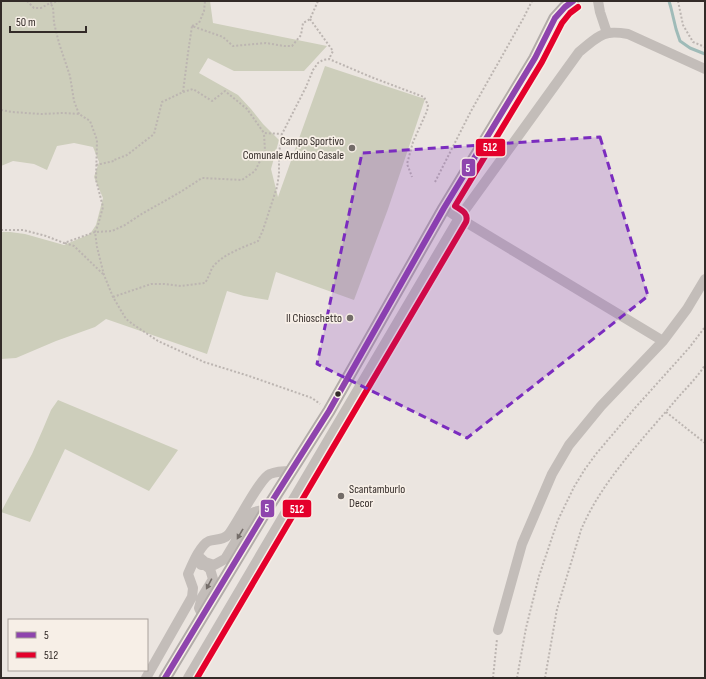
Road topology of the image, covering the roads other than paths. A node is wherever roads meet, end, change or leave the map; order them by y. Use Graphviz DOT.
graph roads {
  1 [pos="558,1"];
  2 [pos="572,1"];
  3 [pos="590,1"];
  4 [pos="598,1"];
  5 [pos="600,12"];
  6 [pos="555,18"];
  7 [pos="607,33"];
  8 [pos="705,69"];
  9 [pos="444,208"];
  10 [pos="459,218"];
  11 [pos="705,279"];
  12 [pos="663,341"];
  13 [pos="292,471"];
  14 [pos="267,509"];
  15 [pos="195,559"];
  16 [pos="203,616"];
  17 [pos="498,630"];
  18 [pos="146,678"];
  19 [pos="165,678"];
  20 [pos="188,678"];
  1 -- 6 [label="main road"];
  2 -- 6 [label="main road"];
  3 -- 5 [label="street"];
  4 -- 5 [label="street"];
  5 -- 7 [label="street"];
  6 -- 9 [label="main road"];
  7 -- 8 [label="street"];
  7 -- 10 [label="street"];
  9 -- 10 [label="street"];
  9 -- 13 [label="main road"];
  10 -- 12 [label="street"];
  10 -- 20 [label="street"];
  11 -- 12 [label="street"];
  12 -- 17 [label="street"];
  13 -- 14 [label="main road"];
  13 -- 15 [label="street"];
  14 -- 15 [label="street, one-way"];
  14 -- 16 [label="main road"];
  15 -- 16 [label="street, one-way"];
  15 -- 18 [label="street"];
  16 -- 19 [label="main road"];
}
